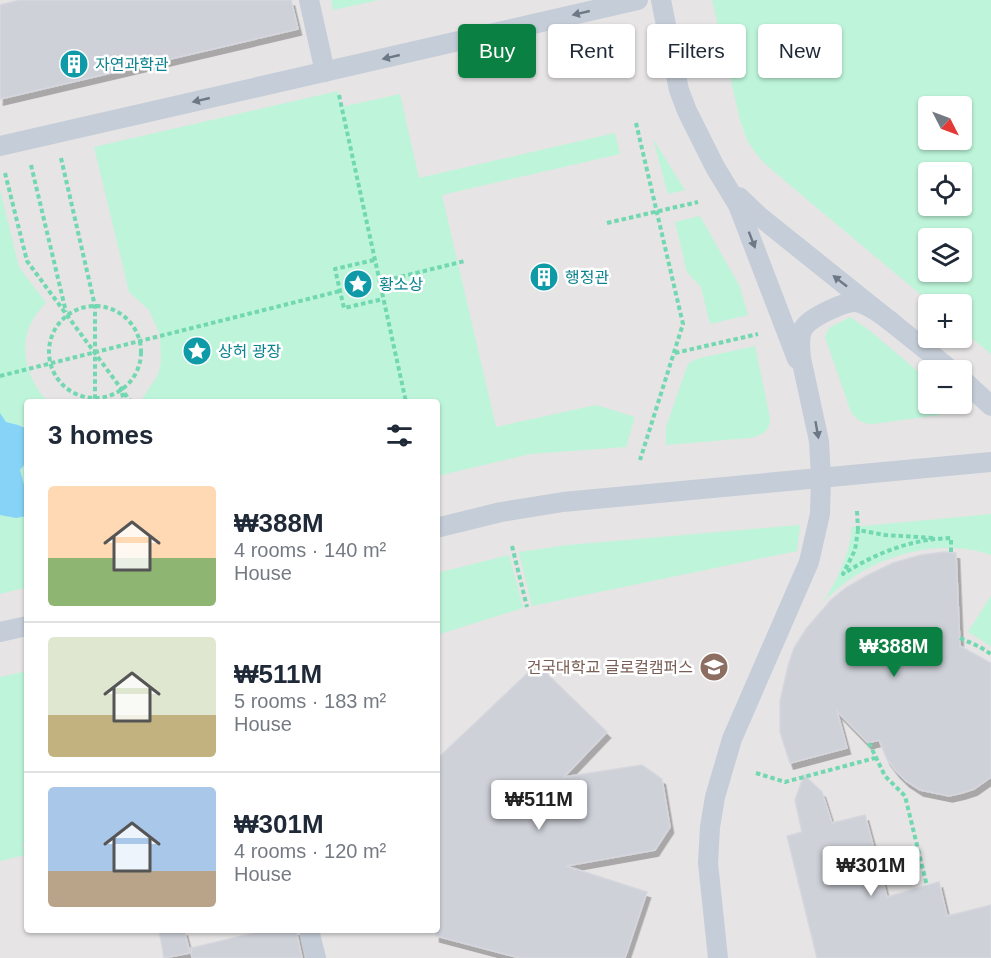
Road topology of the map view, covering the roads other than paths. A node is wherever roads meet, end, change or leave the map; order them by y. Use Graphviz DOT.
graph roads {
  1 [pos="309,0"];
  2 [pos="638,0"];
  3 [pos="661,0"];
  4 [pos="325,72"];
  5 [pos="0,146"];
  6 [pos="729,187"];
  7 [pos="893,323"];
  8 [pos="939,360"];
  9 [pos="807,384"];
  10 [pos="972,388"];
  11 [pos="991,406"];
  12 [pos="991,462"];
  13 [pos="821,478"];
  14 [pos="440,527"];
  15 [pos="24,627"];
  16 [pos="0,632"];
  17 [pos="310,933"];
  18 [pos="316,958"];
  19 [pos="718,958"];
  1 -- 4 [label="lane"];
  2 -- 4 [label="lane, one-way"];
  3 -- 6 [label="lane"];
  4 -- 5 [label="lane, one-way"];
  7 -- 6 [label="lane, one-way"];
  6 -- 9 [label="lane, one-way"];
  7 -- 8 [label="lane"];
  7 -- 9 [label="lane"];
  9 -- 13 [label="lane, one-way"];
  10 -- 11 [label="lane"];
  12 -- 13 [label="lane"];
  13 -- 14 [label="lane"];
  13 -- 19 [label="lane"];
  15 -- 16 [label="lane"];
  17 -- 18 [label="lane"];
}
